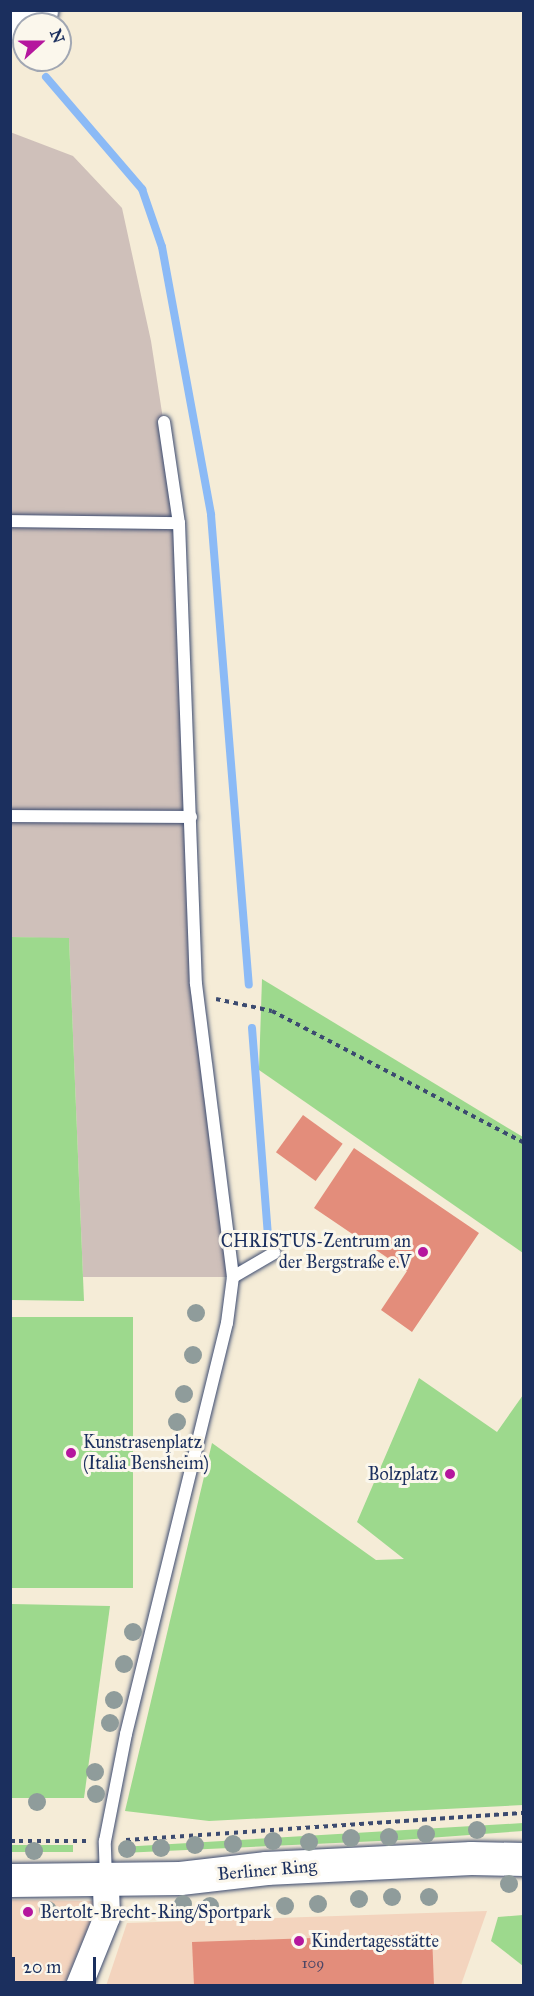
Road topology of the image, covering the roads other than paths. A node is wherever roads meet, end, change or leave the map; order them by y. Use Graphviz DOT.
graph roads {
  1 [pos="41,10"];
  2 [pos="10,23"];
  3 [pos="164,422"];
  4 [pos="10,521"];
  5 [pos="179,523"];
  6 [pos="10,816"];
  7 [pos="191,818"];
  8 [pos="274,1253"];
  9 [pos="233,1277"];
  10 [pos="524,1860"];
  11 [pos="10,1880"];
  12 [pos="106,1880"];
  13 [pos="80,1986"];
  1 -- 2 [label="main road"];
  3 -- 5 [label="lane"];
  4 -- 5 [label="lane"];
  5 -- 7 [label="lane"];
  6 -- 7 [label="lane"];
  7 -- 9 [label="lane"];
  8 -- 9 [label="lane"];
  9 -- 12 [label="lane"];
  10 -- 12 [label="main road, Berliner Ring"];
  11 -- 12 [label="main road, Berliner Ring"];
  12 -- 13 [label="street"];
}
